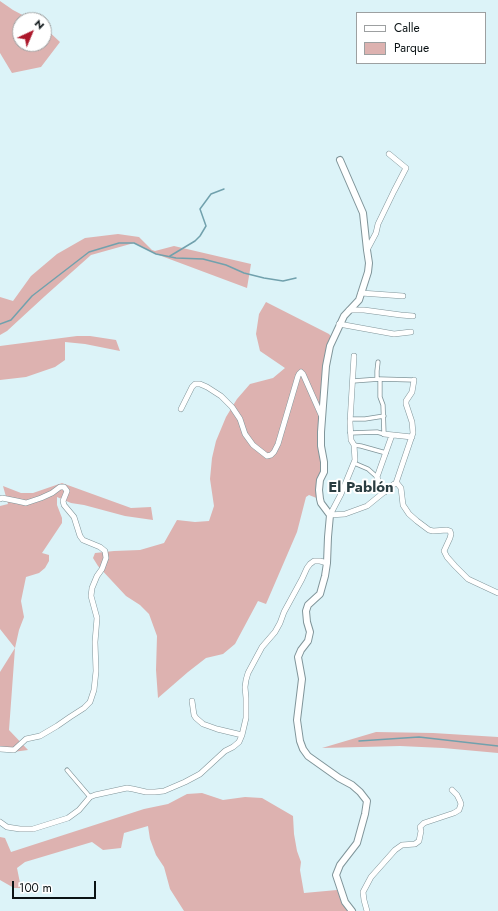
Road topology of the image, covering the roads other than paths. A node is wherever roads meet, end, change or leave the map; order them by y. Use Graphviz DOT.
graph roads {
  1 [pos="389,154"];
  2 [pos="340,160"];
  3 [pos="367,250"];
  4 [pos="361,293"];
  5 [pos="403,296"];
  6 [pos="348,310"];
  7 [pos="413,316"];
  8 [pos="339,324"];
  9 [pos="411,332"];
  10 [pos="354,356"];
  11 [pos="378,362"];
  12 [pos="378,379"];
  13 [pos="414,380"];
  14 [pos="353,381"];
  15 [pos="181,409"];
  16 [pos="384,416"];
  17 [pos="322,418"];
  18 [pos="350,419"];
  19 [pos="350,433"];
  20 [pos="384,434"];
  21 [pos="392,435"];
  22 [pos="412,437"];
  23 [pos="354,445"];
  24 [pos="386,453"];
  25 [pos="354,463"];
  26 [pos="377,477"];
  27 [pos="396,483"];
  28 [pos="385,492"];
  29 [pos="0,499"];
  30 [pos="330,515"];
  31 [pos="327,563"];
  32 [pos="498,593"];
  33 [pos="192,701"];
  34 [pos="242,735"];
  35 [pos="0,749"];
  36 [pos="67,770"];
  37 [pos="452,790"];
  38 [pos="90,797"];
  39 [pos="0,822"];
  40 [pos="352,911"];
  41 [pos="367,911"];
  1 -- 3 [label="street"];
  2 -- 3 [label="street"];
  3 -- 4 [label="street"];
  4 -- 5 [label="street"];
  4 -- 6 [label="street"];
  6 -- 7 [label="street"];
  6 -- 8 [label="street"];
  8 -- 9 [label="street"];
  8 -- 17 [label="street"];
  10 -- 14 [label="street"];
  11 -- 12 [label="street"];
  12 -- 13 [label="street"];
  12 -- 14 [label="street"];
  12 -- 16 [label="street"];
  13 -- 22 [label="street"];
  14 -- 18 [label="street"];
  15 -- 17 [label="street"];
  16 -- 18 [label="street"];
  16 -- 20 [label="street"];
  17 -- 30 [label="street"];
  18 -- 19 [label="street"];
  19 -- 20 [label="street"];
  19 -- 23 [label="street"];
  20 -- 21 [label="street"];
  21 -- 22 [label="street"];
  21 -- 24 [label="street"];
  22 -- 27 [label="street"];
  23 -- 24 [label="street"];
  23 -- 25 [label="street"];
  24 -- 26 [label="street"];
  25 -- 26 [label="street"];
  25 -- 30 [label="street"];
  26 -- 28 [label="street"];
  27 -- 28 [label="street"];
  27 -- 32 [label="street"];
  28 -- 30 [label="street"];
  29 -- 35 [label="street"];
  30 -- 31 [label="street"];
  31 -- 34 [label="street"];
  31 -- 40 [label="street"];
  33 -- 34 [label="street"];
  34 -- 38 [label="street"];
  36 -- 38 [label="street"];
  37 -- 41 [label="street"];
  38 -- 39 [label="street"];
}
